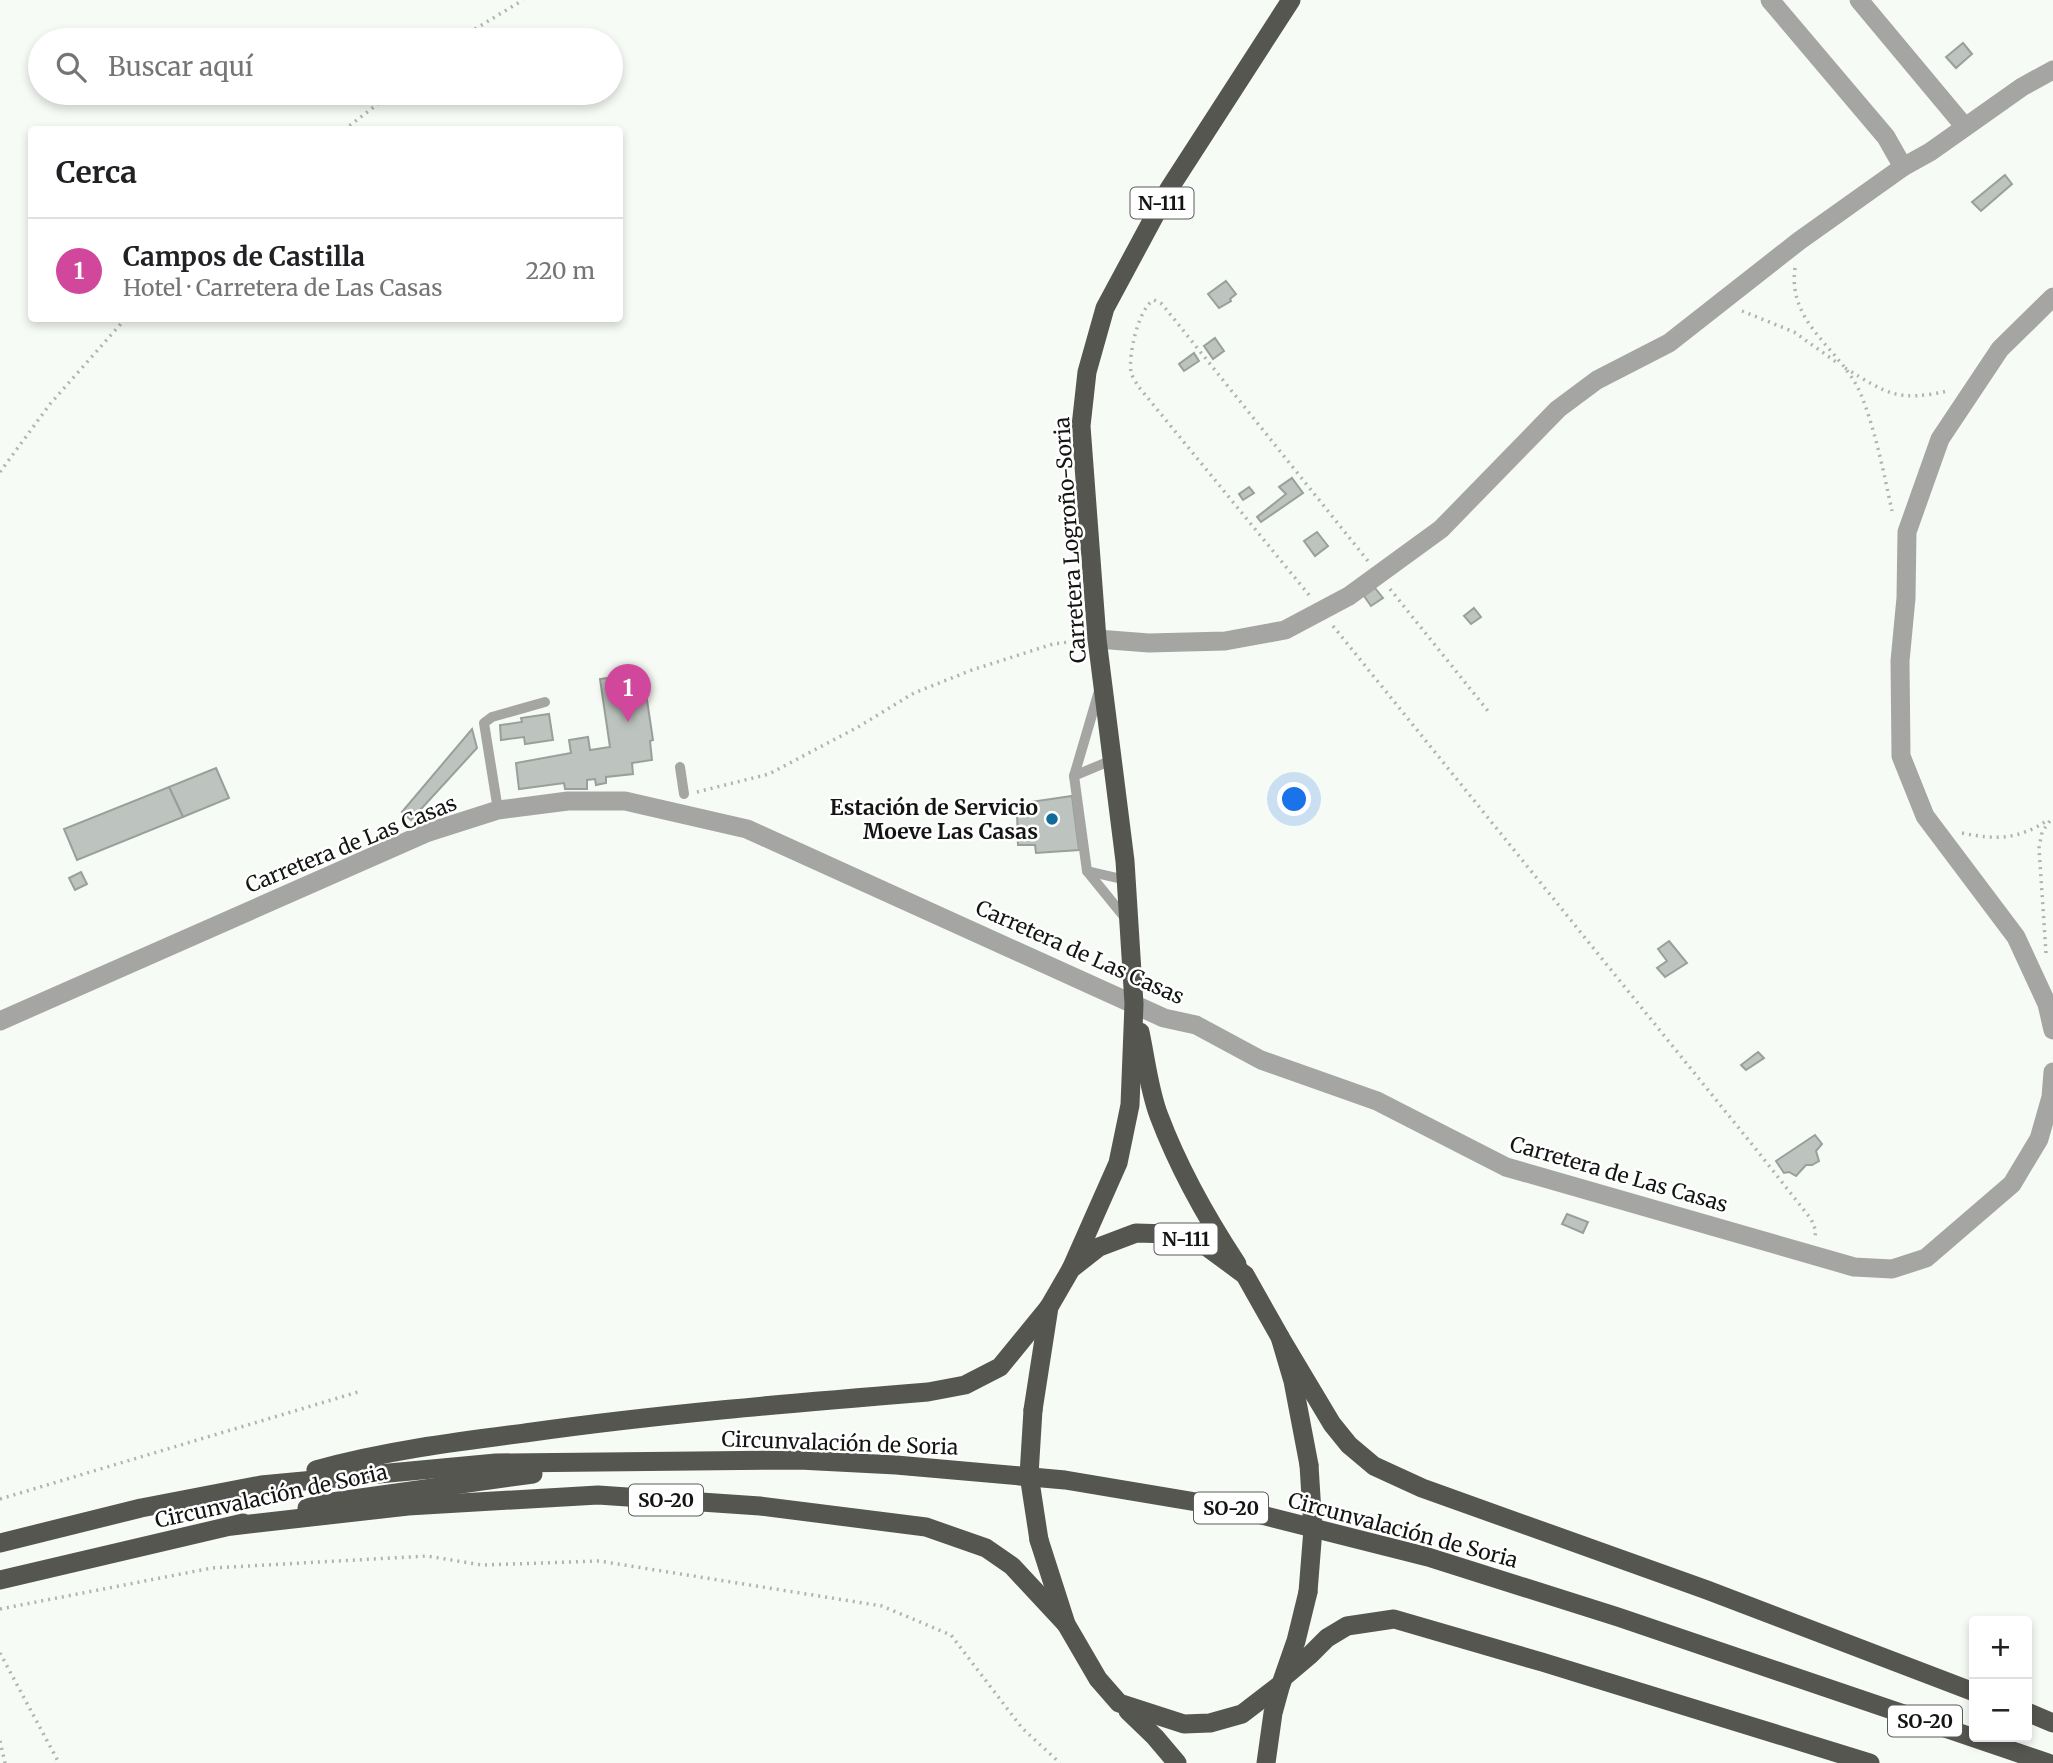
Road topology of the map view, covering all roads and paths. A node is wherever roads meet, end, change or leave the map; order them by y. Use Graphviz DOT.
graph roads {
  1 [pos="523,0"];
  2 [pos="1291,0"];
  3 [pos="1770,0"];
  4 [pos="1858,0"];
  5 [pos="477,28"];
  6 [pos="2053,70"];
  7 [pos="376,105"];
  8 [pos="349,126"];
  9 [pos="1965,127"];
  10 [pos="1903,167"];
  11 [pos="1799,241"];
  12 [pos="2053,297"];
  13 [pos="1712,311"];
  14 [pos="122,322"];
  15 [pos="1842,366"];
  16 [pos="1950,390"];
  17 [pos="0,472"];
  18 [pos="1893,515"];
  19 [pos="1377,573"];
  20 [pos="1321,610"];
  21 [pos="1097,639"];
  22 [pos="1102,678"];
  23 [pos="545,702"];
  24 [pos="1488,711"];
  25 [pos="1112,760"];
  26 [pos="680,767"];
  27 [pos="1074,776"];
  28 [pos="684,794"];
  29 [pos="498,810"];
  30 [pos="2052,818"];
  31 [pos="1962,832"];
  32 [pos="1087,871"];
  33 [pos="1126,880"];
  34 [pos="1129,923"];
  35 [pos="2047,964"];
  36 [pos="1134,1004"];
  37 [pos="0,1021"];
  38 [pos="2053,1030"];
  39 [pos="2053,1072"];
  40 [pos="1804,1252"];
  41 [pos="1071,1269"];
  42 [pos="1245,1275"];
  43 [pos="1049,1307"];
  44 [pos="1280,1337"];
  45 [pos="358,1392"];
  46 [pos="638,1462"];
  47 [pos="261,1485"];
  48 [pos="0,1499"];
  49 [pos="232,1526"];
  50 [pos="0,1543"];
  51 [pos="0,1580"];
  52 [pos="0,1609"];
  53 [pos="1066,1623"];
  54 [pos="0,1653"];
  55 [pos="1282,1680"];
  56 [pos="1969,1690"];
  57 [pos="1119,1703"];
  58 [pos="2032,1714"];
  59 [pos="2053,1723"];
  60 [pos="0,1741"];
  61 [pos="5,1763"];
  62 [pos="59,1763"];
  63 [pos="1060,1763"];
  64 [pos="1177,1763"];
  65 [pos="1266,1763"];
  66 [pos="1870,1763"];
  67 [pos="2048,1763"];
  1 -- 5 [label="path"];
  2 -- 21 [label="highway, Carretera Logroño-Soria / N-111"];
  3 -- 10 [label="street"];
  4 -- 9 [label="street"];
  6 -- 9 [label="street"];
  7 -- 8 [label="path"];
  9 -- 10 [label="street"];
  10 -- 11 [label="street"];
  11 -- 13 [label="street"];
  11 -- 15 [label="path"];
  12 -- 38 [label="street"];
  13 -- 15 [label="path"];
  13 -- 19 [label="street"];
  14 -- 17 [label="path"];
  15 -- 16 [label="path"];
  15 -- 18 [label="path"];
  19 -- 20 [label="street"];
  19 -- 20 [label="path"];
  19 -- 24 [label="path"];
  20 -- 21 [label="street"];
  20 -- 40 [label="path"];
  21 -- 22 [label="highway, Carretera Logroño-Soria / N-111"];
  21 -- 28 [label="path"];
  22 -- 25 [label="highway, Carretera Logroño-Soria / N-111"];
  22 -- 27 [label="lane"];
  23 -- 29 [label="lane"];
  25 -- 27 [label="lane"];
  25 -- 33 [label="highway, Carretera Logroño-Soria / N-111"];
  26 -- 28 [label="lane"];
  27 -- 32 [label="lane"];
  29 -- 36 [label="street, Carretera de Las Casas"];
  29 -- 37 [label="street, Carretera de Las Casas"];
  30 -- 31 [label="path"];
  30 -- 35 [label="path"];
  32 -- 33 [label="lane"];
  32 -- 34 [label="lane"];
  33 -- 34 [label="highway, Carretera Logroño-Soria / N-111"];
  34 -- 36 [label="highway, Carretera Logroño-Soria / N-111"];
  36 -- 40 [label="street, Carretera de Las Casas"];
  36 -- 41 [label="highway, Carretera Logroño-Soria / N-111"];
  36 -- 42 [label="highway, Carretera Logroño-Soria / N-111"];
  39 -- 40 [label="street, Carretera de Las Casas"];
  41 -- 42 [label="highway, N-111"];
  41 -- 43 [label="highway, N-111"];
  42 -- 44 [label="highway, N-111"];
  43 -- 47 [label="highway, SO-20"];
  43 -- 53 [label="highway, N-111, bridge"];
  44 -- 55 [label="highway, N-111, bridge"];
  44 -- 56 [label="highway"];
  45 -- 48 [label="path"];
  46 -- 47 [label="highway, Circunvalación de Soria / SO-20"];
  46 -- 49 [label="highway, Circunvalación de Soria / SO-20"];
  46 -- 67 [label="highway, Circunvalación de Soria / SO-20"];
  47 -- 50 [label="highway, Circunvalación de Soria / SO-20"];
  49 -- 51 [label="highway, Circunvalación de Soria / SO-20"];
  49 -- 53 [label="highway, SO-20"];
  52 -- 63 [label="path"];
  53 -- 57 [label="highway, N-111"];
  54 -- 62 [label="path"];
  55 -- 57 [label="highway"];
  55 -- 65 [label="highway, N-111"];
  55 -- 66 [label="highway"];
  57 -- 64 [label="highway, N-111"];
  58 -- 59 [label="highway"];
  60 -- 61 [label="path"];
}
